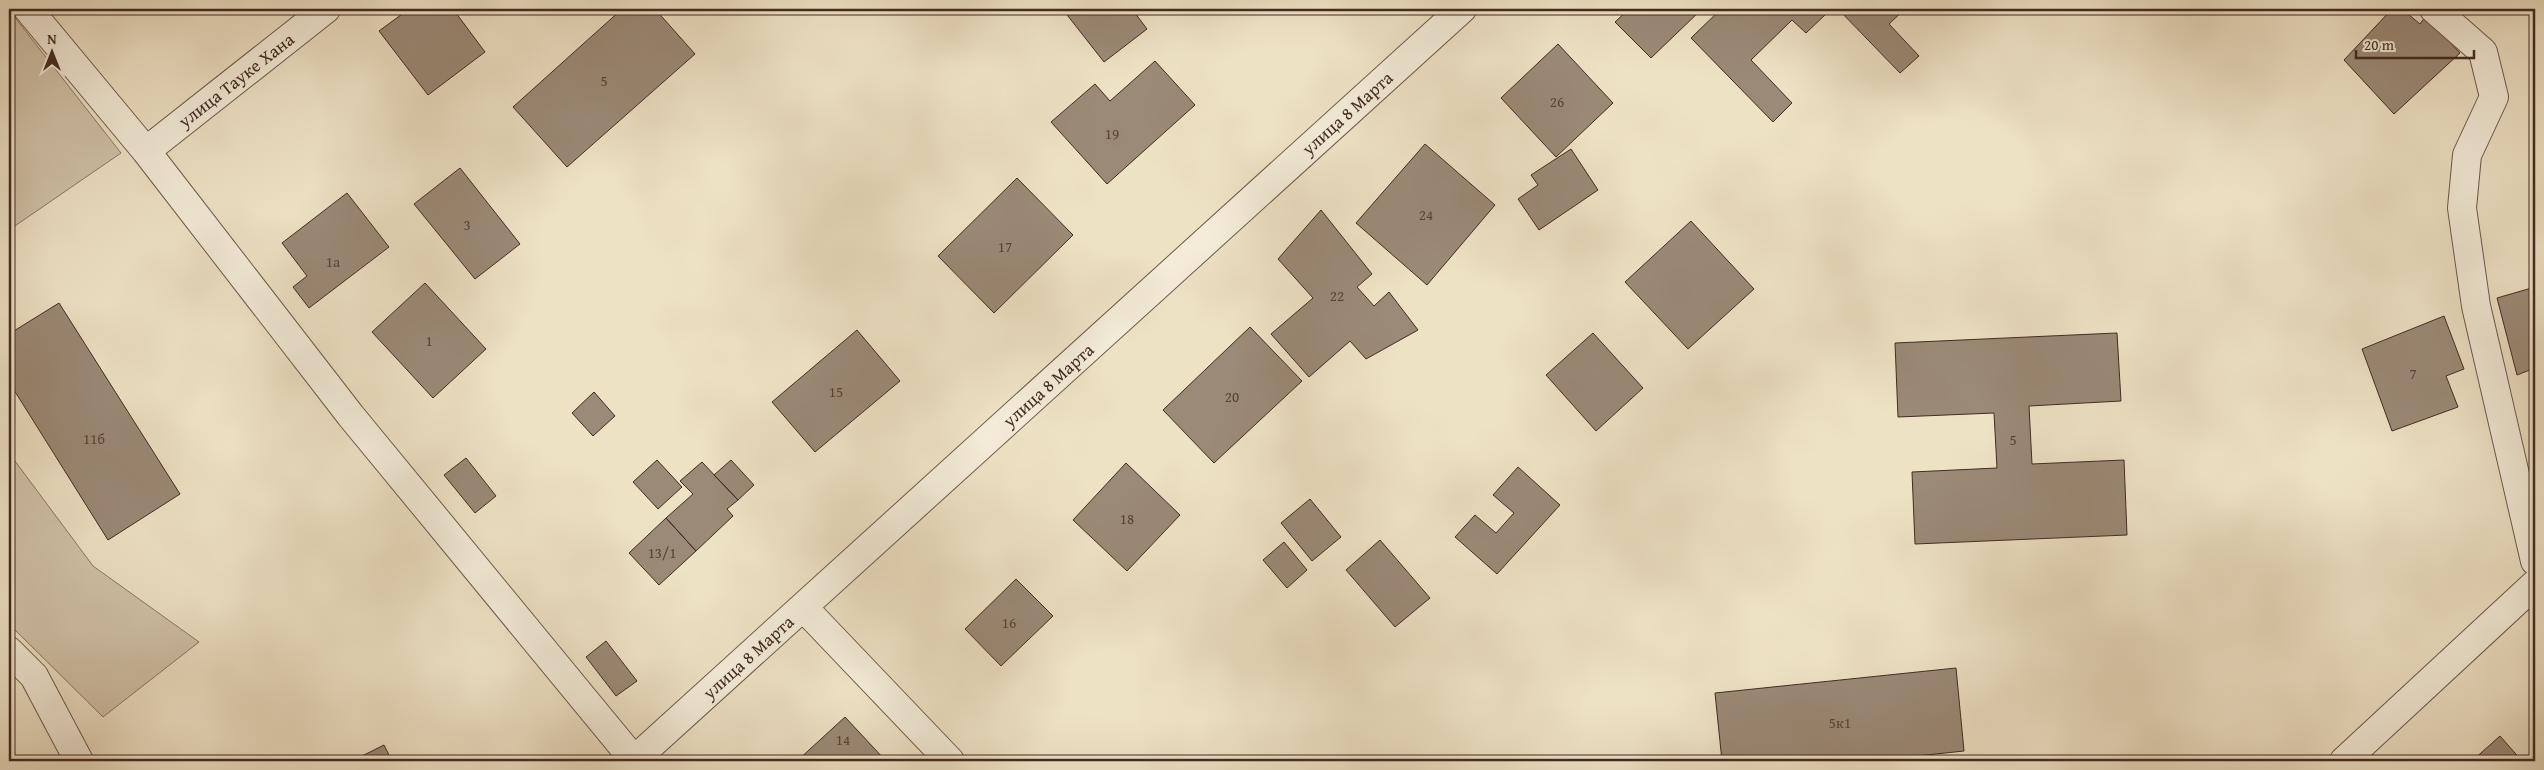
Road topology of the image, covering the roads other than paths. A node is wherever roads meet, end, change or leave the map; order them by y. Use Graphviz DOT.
graph roads {
  1 [pos="28,9"];
  2 [pos="326,9"];
  3 [pos="1462,9"];
  4 [pos="2434,9"];
  5 [pos="146,151"];
  6 [pos="2535,561"];
  7 [pos="2535,584"];
  8 [pos="803,607"];
  9 [pos="9,651"];
  10 [pos="634,760"];
  11 [pos="79,761"];
  12 [pos="950,761"];
  13 [pos="2344,761"];
  1 -- 5 [label="street"];
  2 -- 5 [label="street, улица Тауке Хана"];
  3 -- 8 [label="street, улица 8 Марта"];
  4 -- 6 [label="street"];
  5 -- 10 [label="street"];
  7 -- 13 [label="street"];
  8 -- 10 [label="street, улица 8 Марта"];
  8 -- 12 [label="street"];
  9 -- 11 [label="street"];
}
